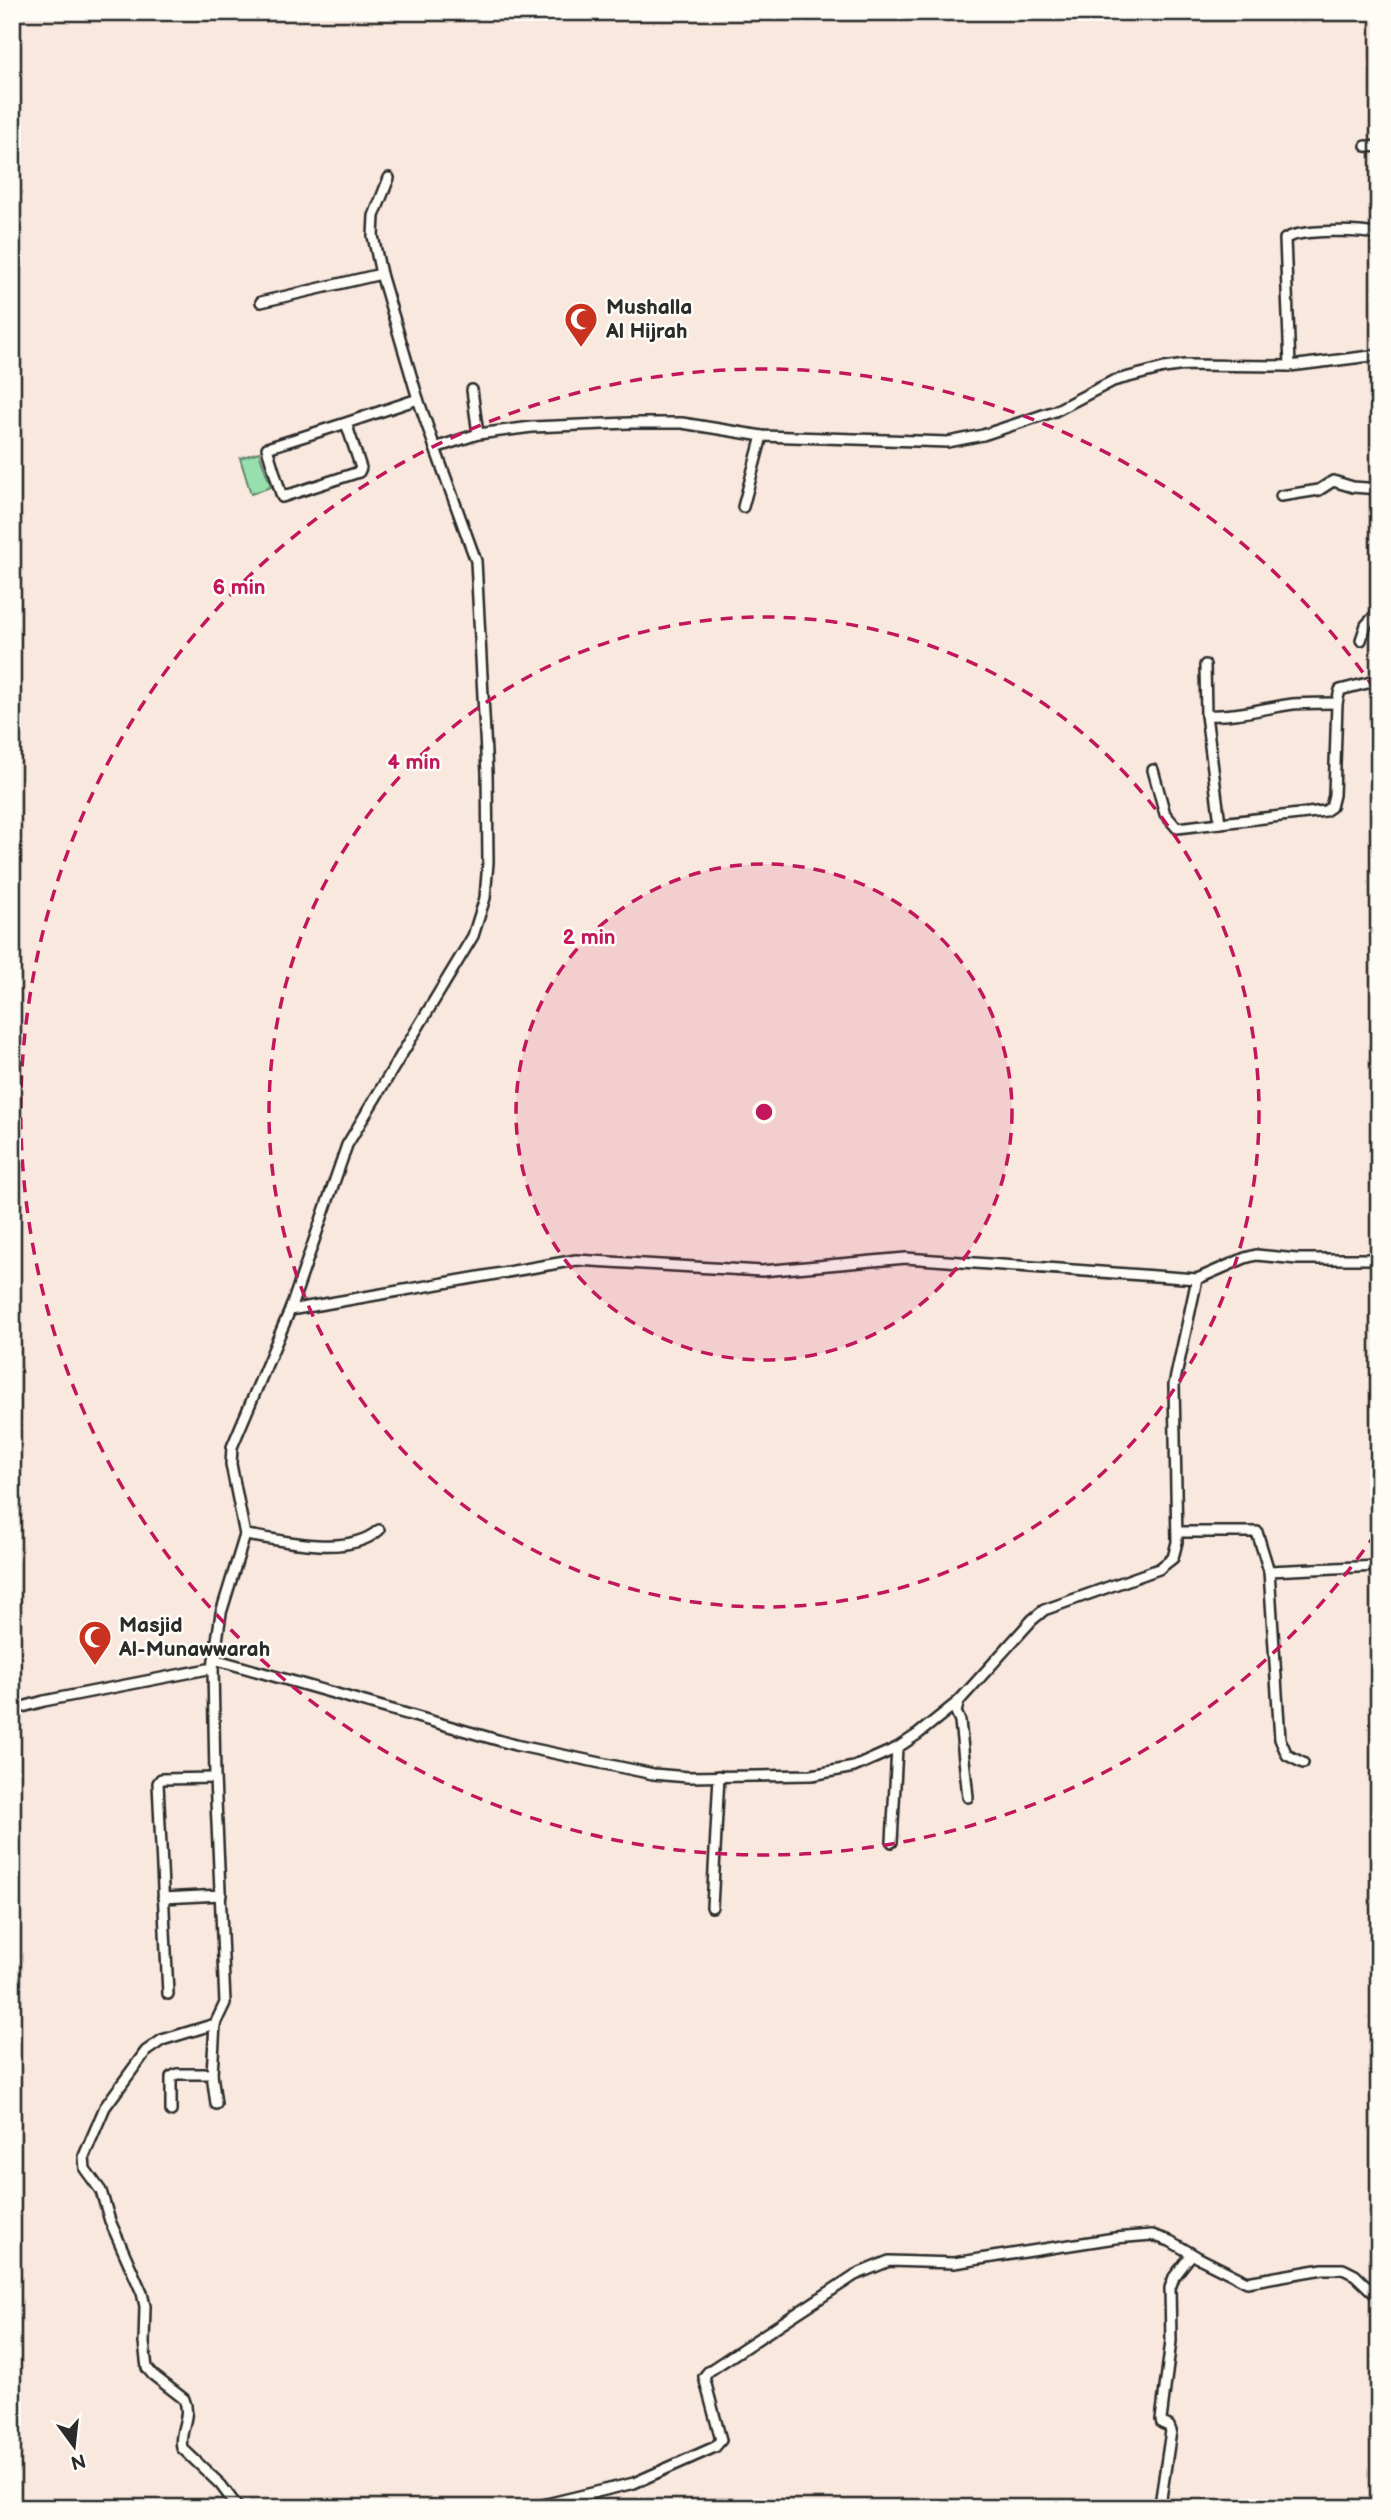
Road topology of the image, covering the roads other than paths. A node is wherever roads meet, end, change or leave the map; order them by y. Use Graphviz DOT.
graph roads {
  1 [pos="1366,146"];
  2 [pos="1379,147"];
  3 [pos="389,178"];
  4 [pos="1379,235"];
  5 [pos="381,274"];
  6 [pos="261,302"];
  7 [pos="1379,355"];
  8 [pos="1290,366"];
  9 [pos="472,390"];
  10 [pos="418,399"];
  11 [pos="346,423"];
  12 [pos="478,434"];
  13 [pos="762,436"];
  14 [pos="436,448"];
  15 [pos="1379,489"];
  16 [pos="1281,496"];
  17 [pos="743,507"];
  18 [pos="1379,611"];
  19 [pos="1361,640"];
  20 [pos="1205,664"];
  21 [pos="1379,680"];
  22 [pos="1337,703"];
  23 [pos="1206,716"];
  24 [pos="1153,770"];
  25 [pos="1220,823"];
  26 [pos="1379,1259"];
  27 [pos="1197,1279"];
  28 [pos="290,1310"];
  29 [pos="379,1530"];
  30 [pos="1178,1532"];
  31 [pos="245,1535"];
  32 [pos="1379,1566"];
  33 [pos="1269,1571"];
  34 [pos="214,1664"];
  35 [pos="959,1701"];
  36 [pos="12,1710"];
  37 [pos="897,1748"];
  38 [pos="1303,1763"];
  39 [pos="719,1776"];
  40 [pos="215,1778"];
  41 [pos="968,1797"];
  42 [pos="892,1842"];
  43 [pos="221,1895"];
  44 [pos="163,1898"];
  45 [pos="712,1907"];
  46 [pos="168,1994"];
  47 [pos="215,2024"];
  48 [pos="212,2074"];
  49 [pos="216,2104"];
  50 [pos="171,2111"];
  51 [pos="1192,2254"];
  52 [pos="1379,2298"];
  53 [pos="1161,2498"];
  54 [pos="238,2508"];
  55 [pos="530,2508"];
  1 -- 2 [label="street"];
  3 -- 5 [label="street"];
  4 -- 8 [label="street"];
  5 -- 6 [label="street"];
  5 -- 10 [label="street"];
  7 -- 8 [label="street"];
  8 -- 13 [label="street"];
  9 -- 12 [label="street"];
  10 -- 11 [label="street"];
  10 -- 14 [label="street"];
  11 -- 11 [label="street"];
  12 -- 13 [label="street"];
  12 -- 14 [label="street"];
  13 -- 17 [label="street"];
  14 -- 28 [label="street"];
  15 -- 16 [label="street"];
  18 -- 19 [label="street"];
  20 -- 23 [label="street"];
  21 -- 22 [label="street"];
  22 -- 23 [label="street"];
  22 -- 25 [label="street"];
  23 -- 25 [label="street"];
  24 -- 25 [label="street"];
  26 -- 27 [label="street"];
  27 -- 28 [label="street"];
  27 -- 30 [label="street"];
  28 -- 31 [label="street"];
  29 -- 31 [label="street"];
  30 -- 33 [label="street"];
  30 -- 35 [label="street"];
  31 -- 34 [label="street"];
  32 -- 33 [label="street"];
  33 -- 38 [label="street"];
  34 -- 36 [label="street"];
  34 -- 39 [label="street"];
  34 -- 40 [label="street"];
  35 -- 37 [label="street"];
  35 -- 41 [label="street"];
  37 -- 39 [label="street"];
  37 -- 42 [label="street"];
  39 -- 45 [label="street"];
  40 -- 43 [label="street"];
  40 -- 44 [label="street"];
  43 -- 44 [label="street"];
  43 -- 47 [label="street"];
  44 -- 46 [label="street"];
  47 -- 48 [label="street"];
  47 -- 54 [label="street"];
  48 -- 49 [label="street"];
  48 -- 50 [label="street"];
  51 -- 52 [label="street"];
  51 -- 53 [label="street"];
  51 -- 55 [label="street"];
}
